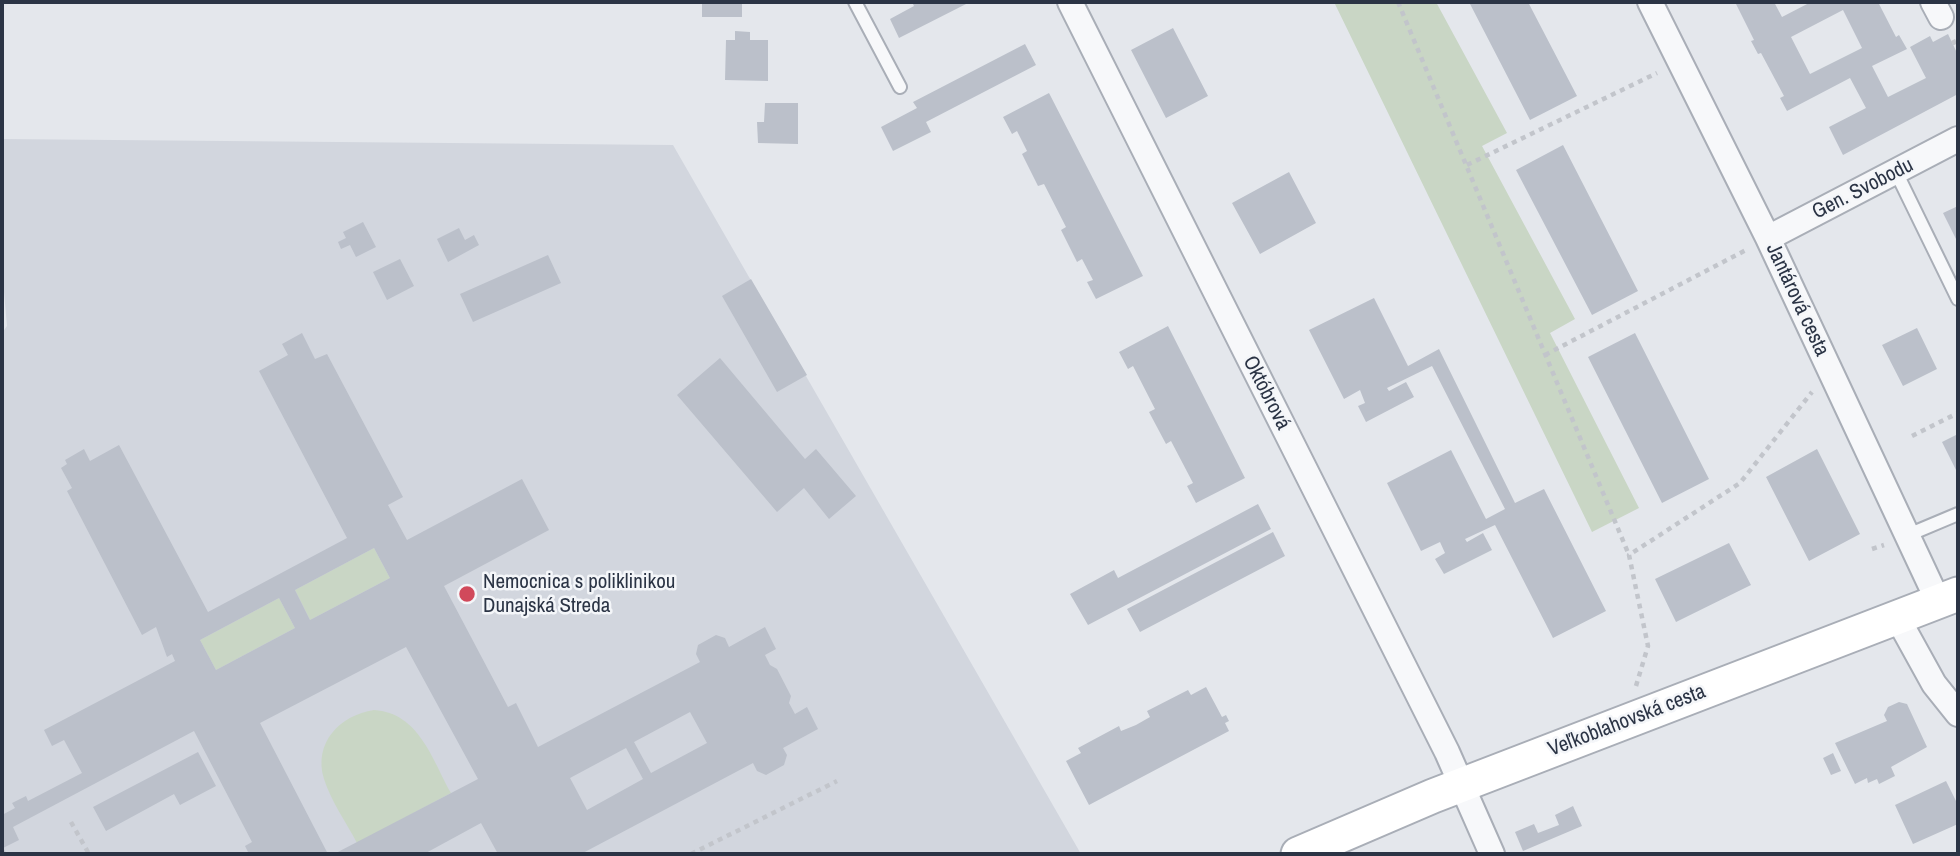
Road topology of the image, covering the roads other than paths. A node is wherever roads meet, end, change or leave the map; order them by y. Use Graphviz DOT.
graph roads {
  1 [pos="855,2"];
  2 [pos="1070,2"];
  3 [pos="1650,2"];
  4 [pos="900,87"];
  5 [pos="1958,139"];
  6 [pos="1896,172"];
  7 [pos="1768,238"];
  8 [pos="1958,299"];
  9 [pos="1958,514"];
  10 [pos="1908,535"];
  11 [pos="1948,598"];
  12 [pos="1897,617"];
  13 [pos="1958,715"];
  14 [pos="1463,785"];
  15 [pos="1298,854"];
  16 [pos="1492,854"];
  1 -- 4 [label="lane"];
  2 -- 14 [label="street, Októbrová"];
  3 -- 7 [label="street, Jantárová cesta"];
  5 -- 6 [label="street, Gen. Svobodu"];
  6 -- 7 [label="street, Gen. Svobodu"];
  6 -- 8 [label="lane"];
  7 -- 10 [label="street, Jantárová cesta"];
  9 -- 10 [label="lane"];
  10 -- 11 [label="street, Jantárová cesta"];
  11 -- 12 [label="main road, Veľkoblahovská cesta"];
  12 -- 13 [label="street"];
  12 -- 14 [label="main road, Veľkoblahovská cesta"];
  14 -- 15 [label="main road, Veľkoblahovská cesta"];
  14 -- 16 [label="street, Októbrová"];
}
